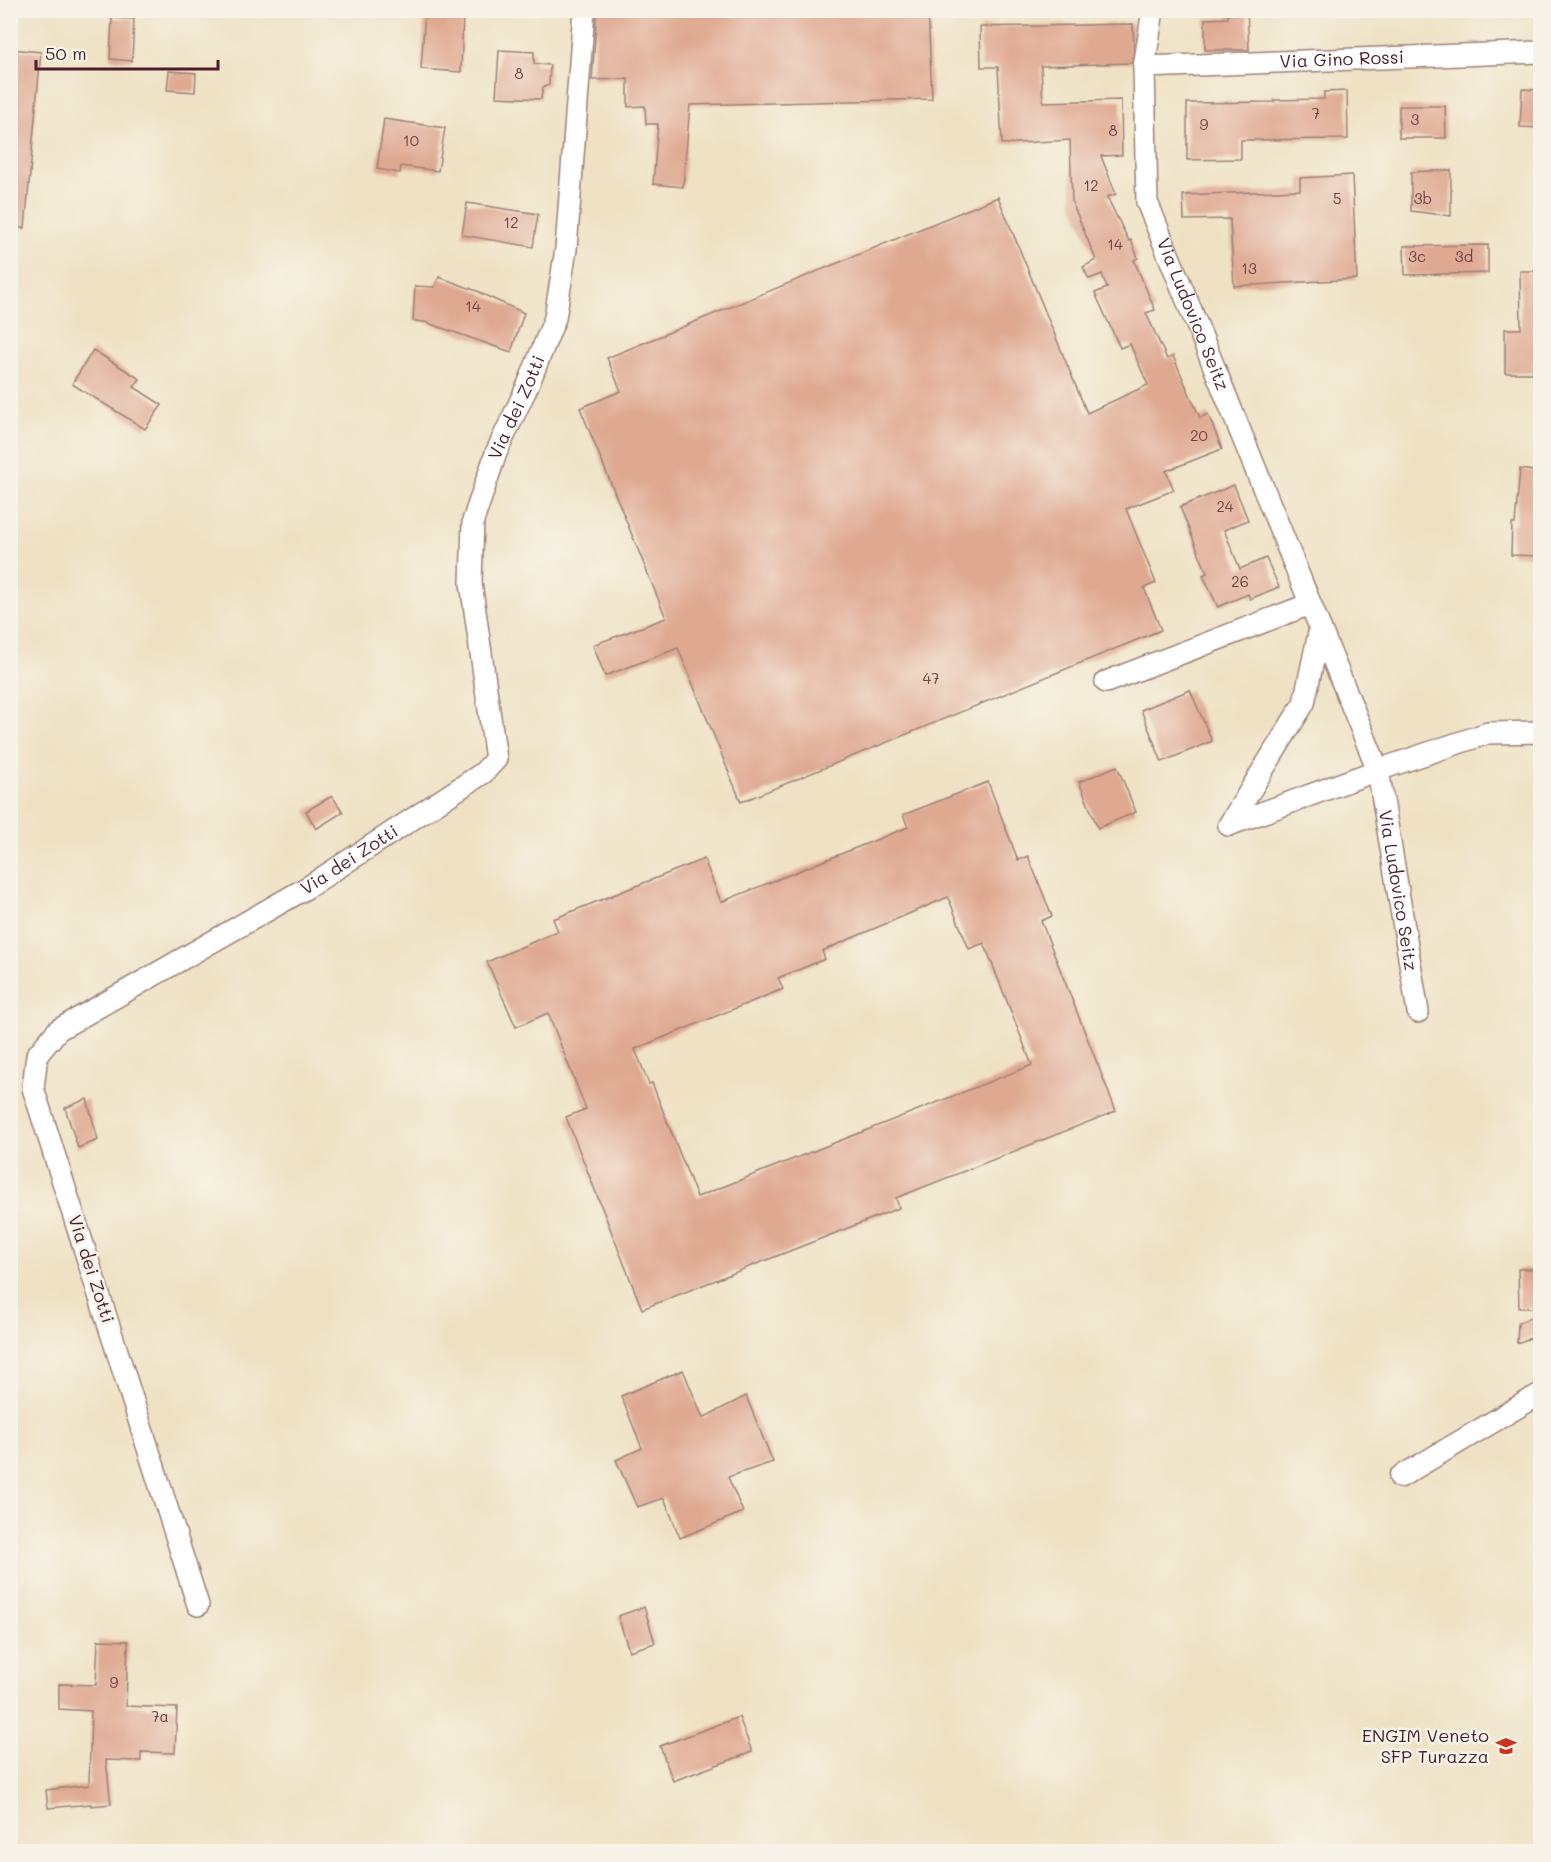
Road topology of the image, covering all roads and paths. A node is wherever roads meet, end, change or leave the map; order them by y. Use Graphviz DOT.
graph roads {
  1 [pos="584,10"];
  2 [pos="1153,10"];
  3 [pos="1540,52"];
  4 [pos="1144,67"];
  5 [pos="1310,604"];
  6 [pos="1320,628"];
  7 [pos="1106,682"];
  8 [pos="1540,732"];
  9 [pos="1378,771"];
  10 [pos="1418,1012"];
  11 [pos="1540,1394"];
  12 [pos="1400,1477"];
  13 [pos="198,1605"];
  1 -- 13 [label="street, Via dei Zotti"];
  2 -- 4 [label="street, Via Ludovico Seitz"];
  3 -- 4 [label="street, Via Gino Rossi"];
  4 -- 5 [label="street, Via Ludovico Seitz"];
  5 -- 6 [label="street, Via Ludovico Seitz"];
  5 -- 7 [label="street"];
  6 -- 9 [label="street, Via Ludovico Seitz"];
  6 -- 9 [label="street"];
  8 -- 9 [label="street"];
  9 -- 10 [label="street, Via Ludovico Seitz"];
  11 -- 12 [label="street"];
}
